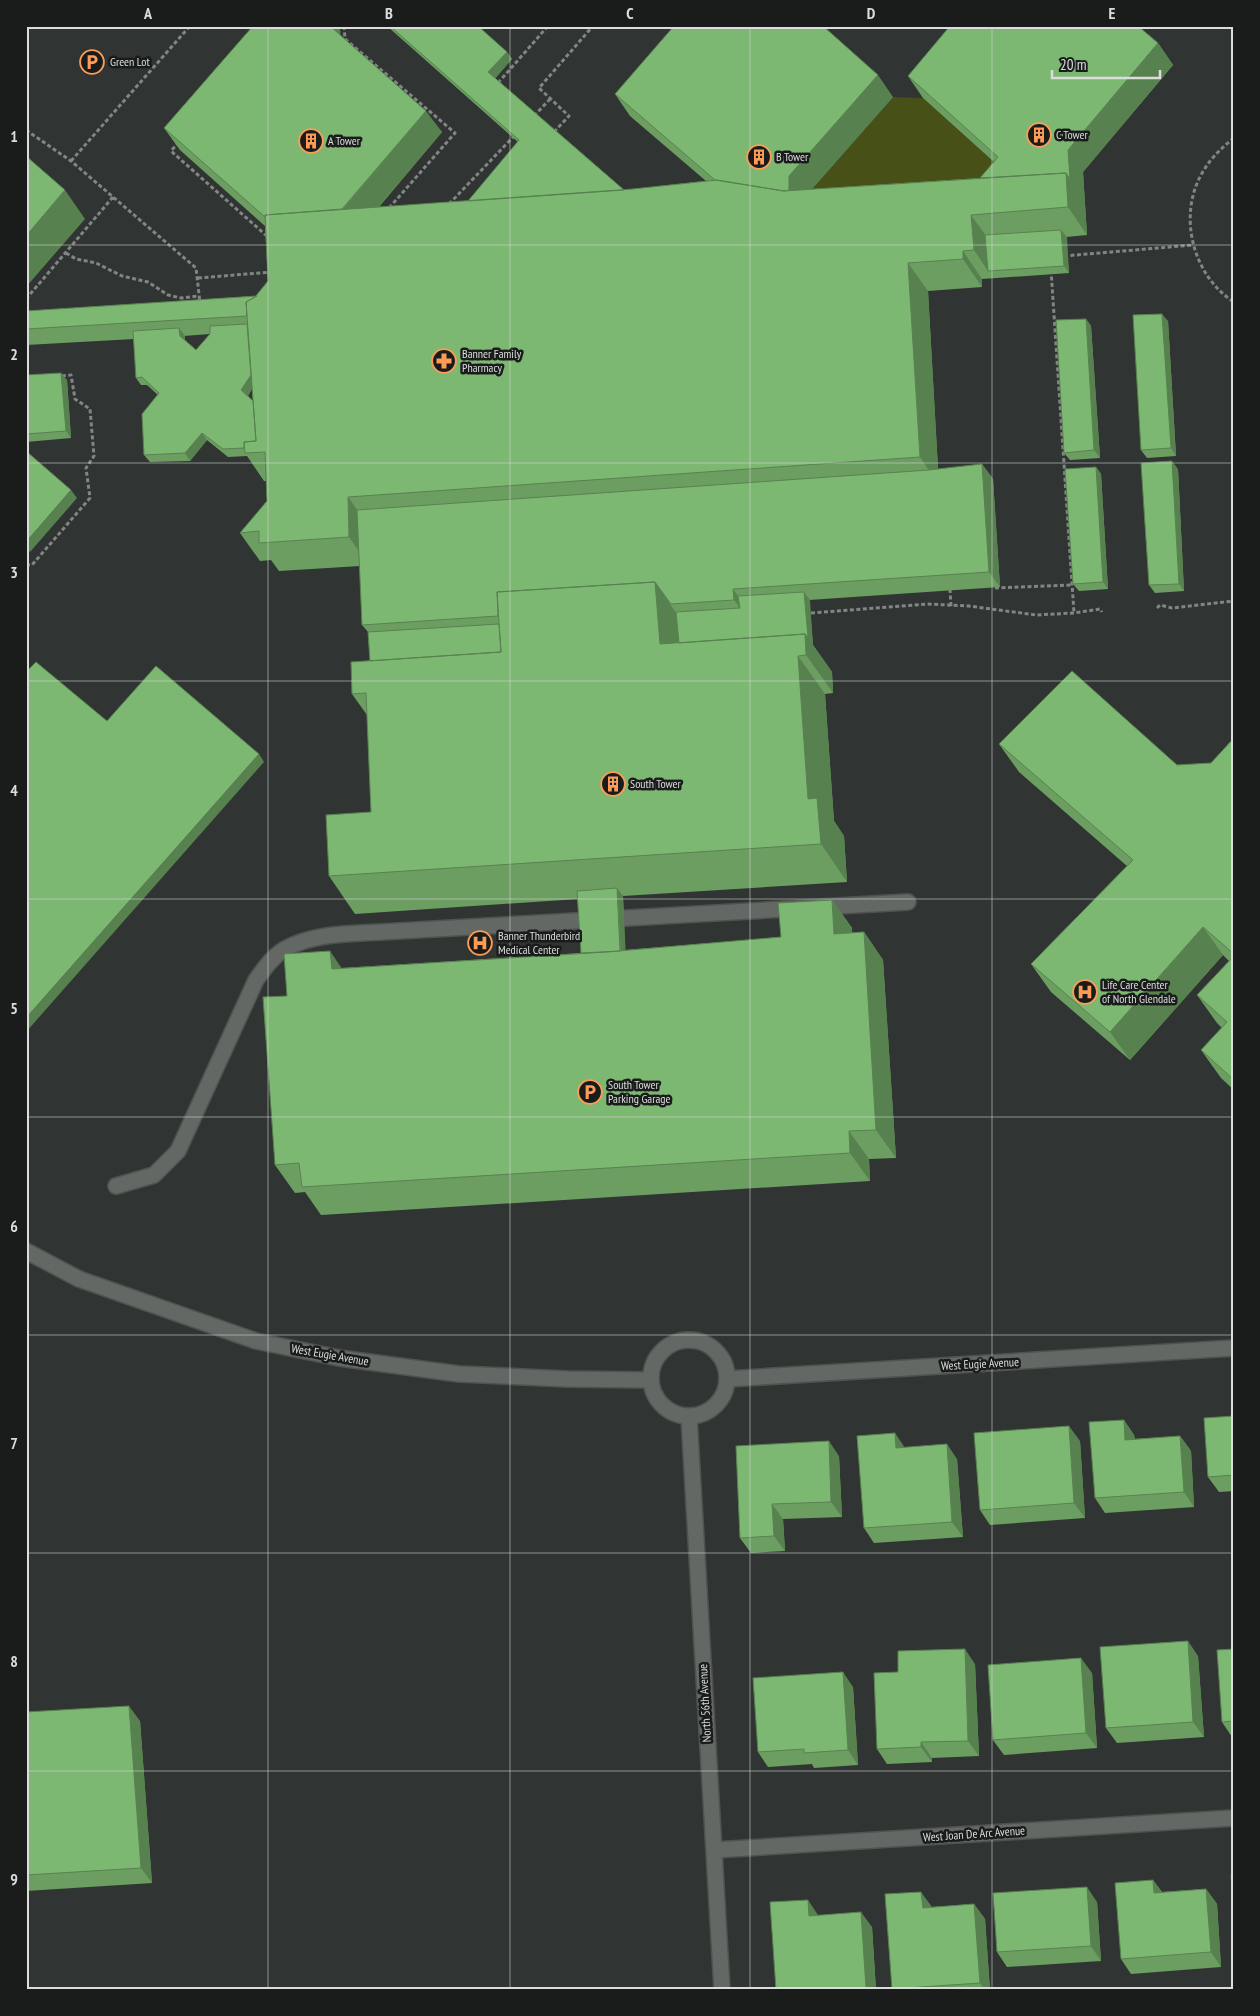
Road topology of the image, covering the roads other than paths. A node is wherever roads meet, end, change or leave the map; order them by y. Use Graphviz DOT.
graph roads {
  1 [pos="908,902"];
  2 [pos="116,1186"];
  3 [pos="26,1251"];
  4 [pos="1234,1348"];
  5 [pos="727,1379"];
  6 [pos="650,1380"];
  7 [pos="689,1417"];
  8 [pos="1234,1818"];
  9 [pos="714,1850"];
  10 [pos="722,1990"];
  1 -- 2 [label="street"];
  3 -- 6 [label="street, West Eugie Avenue"];
  4 -- 5 [label="street, West Eugie Avenue"];
  5 -- 6 [label="street"];
  5 -- 7 [label="street"];
  6 -- 7 [label="street"];
  7 -- 9 [label="street, North 56th Avenue"];
  8 -- 9 [label="street, West Joan De Arc Avenue"];
  9 -- 10 [label="street, North 56th Avenue"];
}
